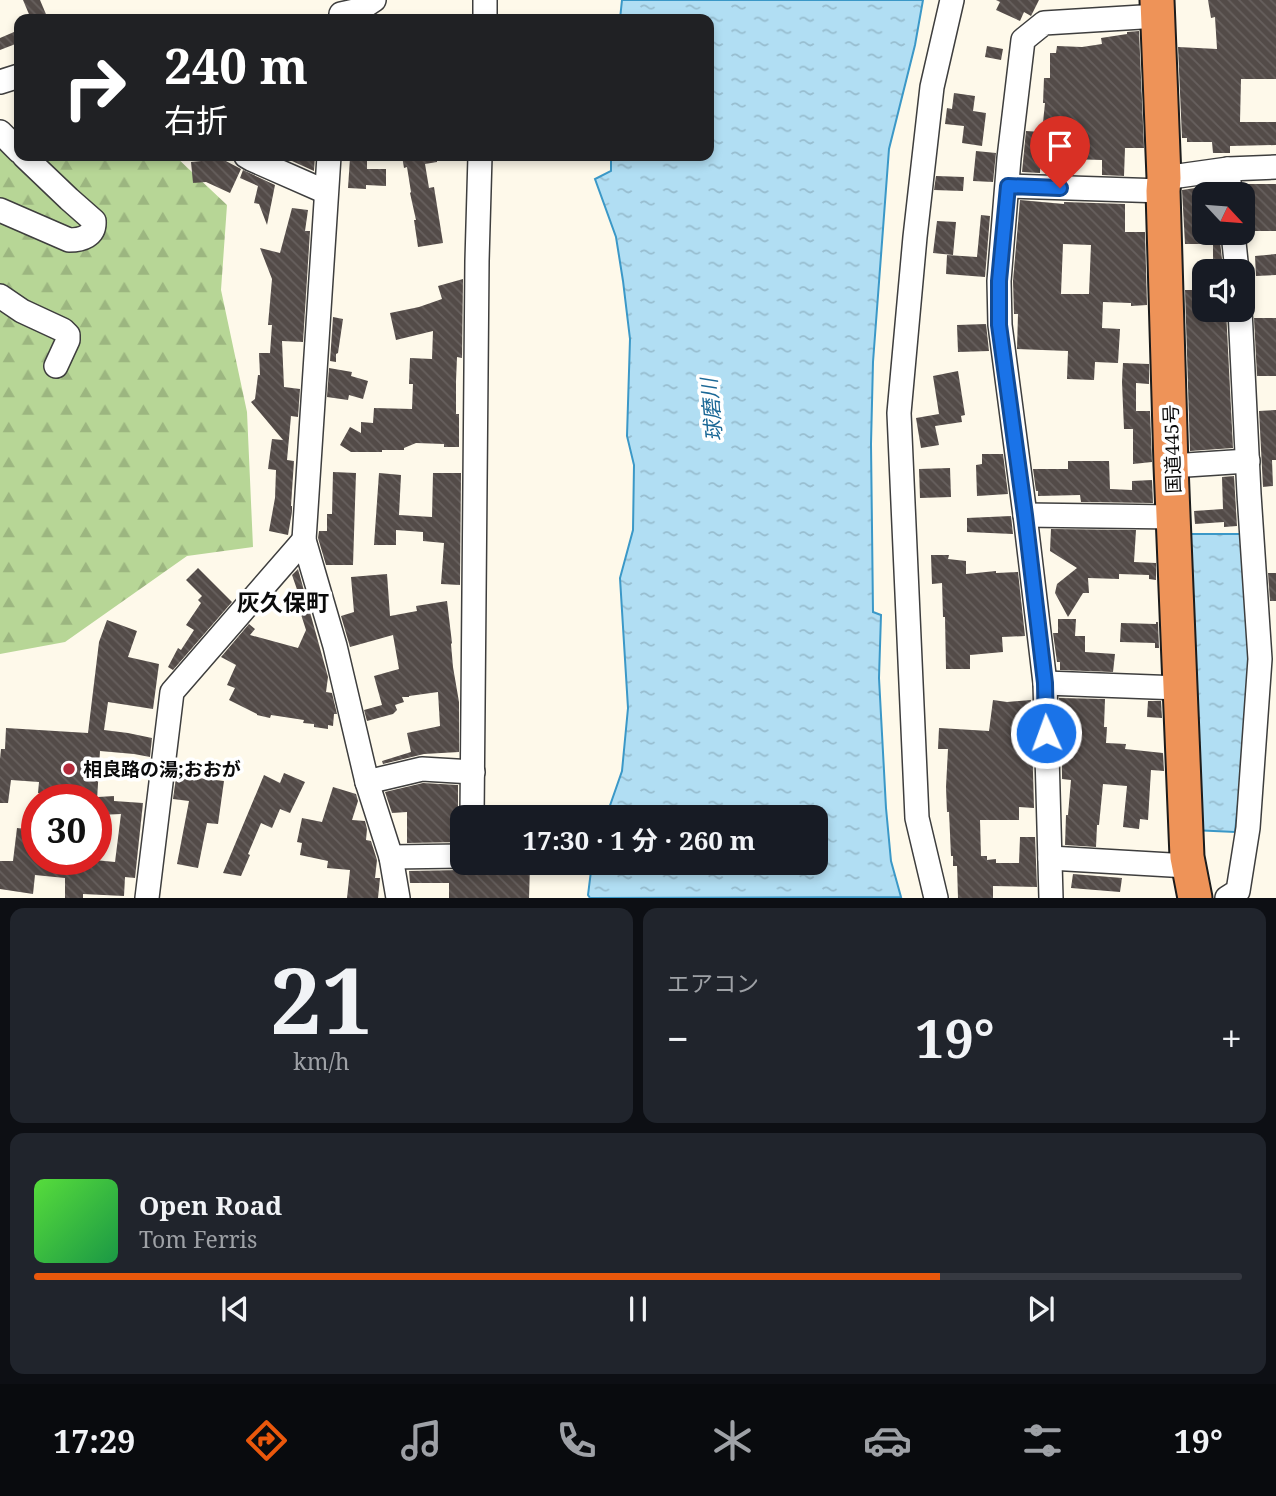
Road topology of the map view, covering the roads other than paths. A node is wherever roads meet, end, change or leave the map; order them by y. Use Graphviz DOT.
graph roads {
  1 [pos="374,0"];
  2 [pos="952,0"];
  3 [pos="1157,8"];
  4 [pos="340,11"];
  5 [pos="0,132"];
  6 [pos="14,146"];
  7 [pos="29,161"];
  8 [pos="256,161"];
  9 [pos="329,161"];
  10 [pos="480,161"];
  11 [pos="1276,167"];
  12 [pos="1228,169"];
  13 [pos="1229,182"];
  14 [pos="1164,184"];
  15 [pos="1008,186"];
  16 [pos="326,192"];
  17 [pos="0,210"];
  18 [pos="0,296"];
  19 [pos="1241,322"];
  20 [pos="56,366"];
  21 [pos="1248,461"];
  22 [pos="1171,466"];
  23 [pos="1025,515"];
  24 [pos="1175,517"];
  25 [pos="303,540"];
  26 [pos="1045,683"];
  27 [pos="1180,688"];
  28 [pos="473,772"];
  29 [pos="367,782"];
  30 [pos="472,805"];
  31 [pos="450,856"];
  32 [pos="391,857"];
  33 [pos="1050,858"];
  34 [pos="1192,882"];
  35 [pos="147,898"];
  36 [pos="398,898"];
  37 [pos="936,898"];
  38 [pos="1051,898"];
  39 [pos="1227,898"];
  1 -- 4 [label="street"];
  2 -- 37 [label="street"];
  3 -- 14 [label="highway, 国道445号"];
  3 -- 15 [label="street"];
  5 -- 6 [label="street"];
  7 -- 17 [label="street"];
  8 -- 16 [label="street"];
  9 -- 16 [label="street"];
  10 -- 28 [label="street"];
  11 -- 12 [label="street"];
  12 -- 13 [label="street"];
  12 -- 14 [label="street"];
  14 -- 15 [label="street"];
  14 -- 22 [label="highway, 国道445号"];
  15 -- 23 [label="street"];
  16 -- 25 [label="street"];
  18 -- 20 [label="street"];
  19 -- 21 [label="street"];
  21 -- 22 [label="street"];
  21 -- 39 [label="street"];
  22 -- 24 [label="highway, 国道445号"];
  23 -- 24 [label="street"];
  23 -- 26 [label="street"];
  24 -- 27 [label="highway, 国道445号"];
  25 -- 29 [label="street"];
  25 -- 35 [label="street"];
  26 -- 27 [label="street"];
  26 -- 33 [label="street"];
  27 -- 34 [label="highway, 国道445号"];
  28 -- 29 [label="street"];
  28 -- 30 [label="street"];
  29 -- 32 [label="street"];
  31 -- 32 [label="street"];
  32 -- 36 [label="street"];
  33 -- 34 [label="street"];
  33 -- 38 [label="street"];
}
